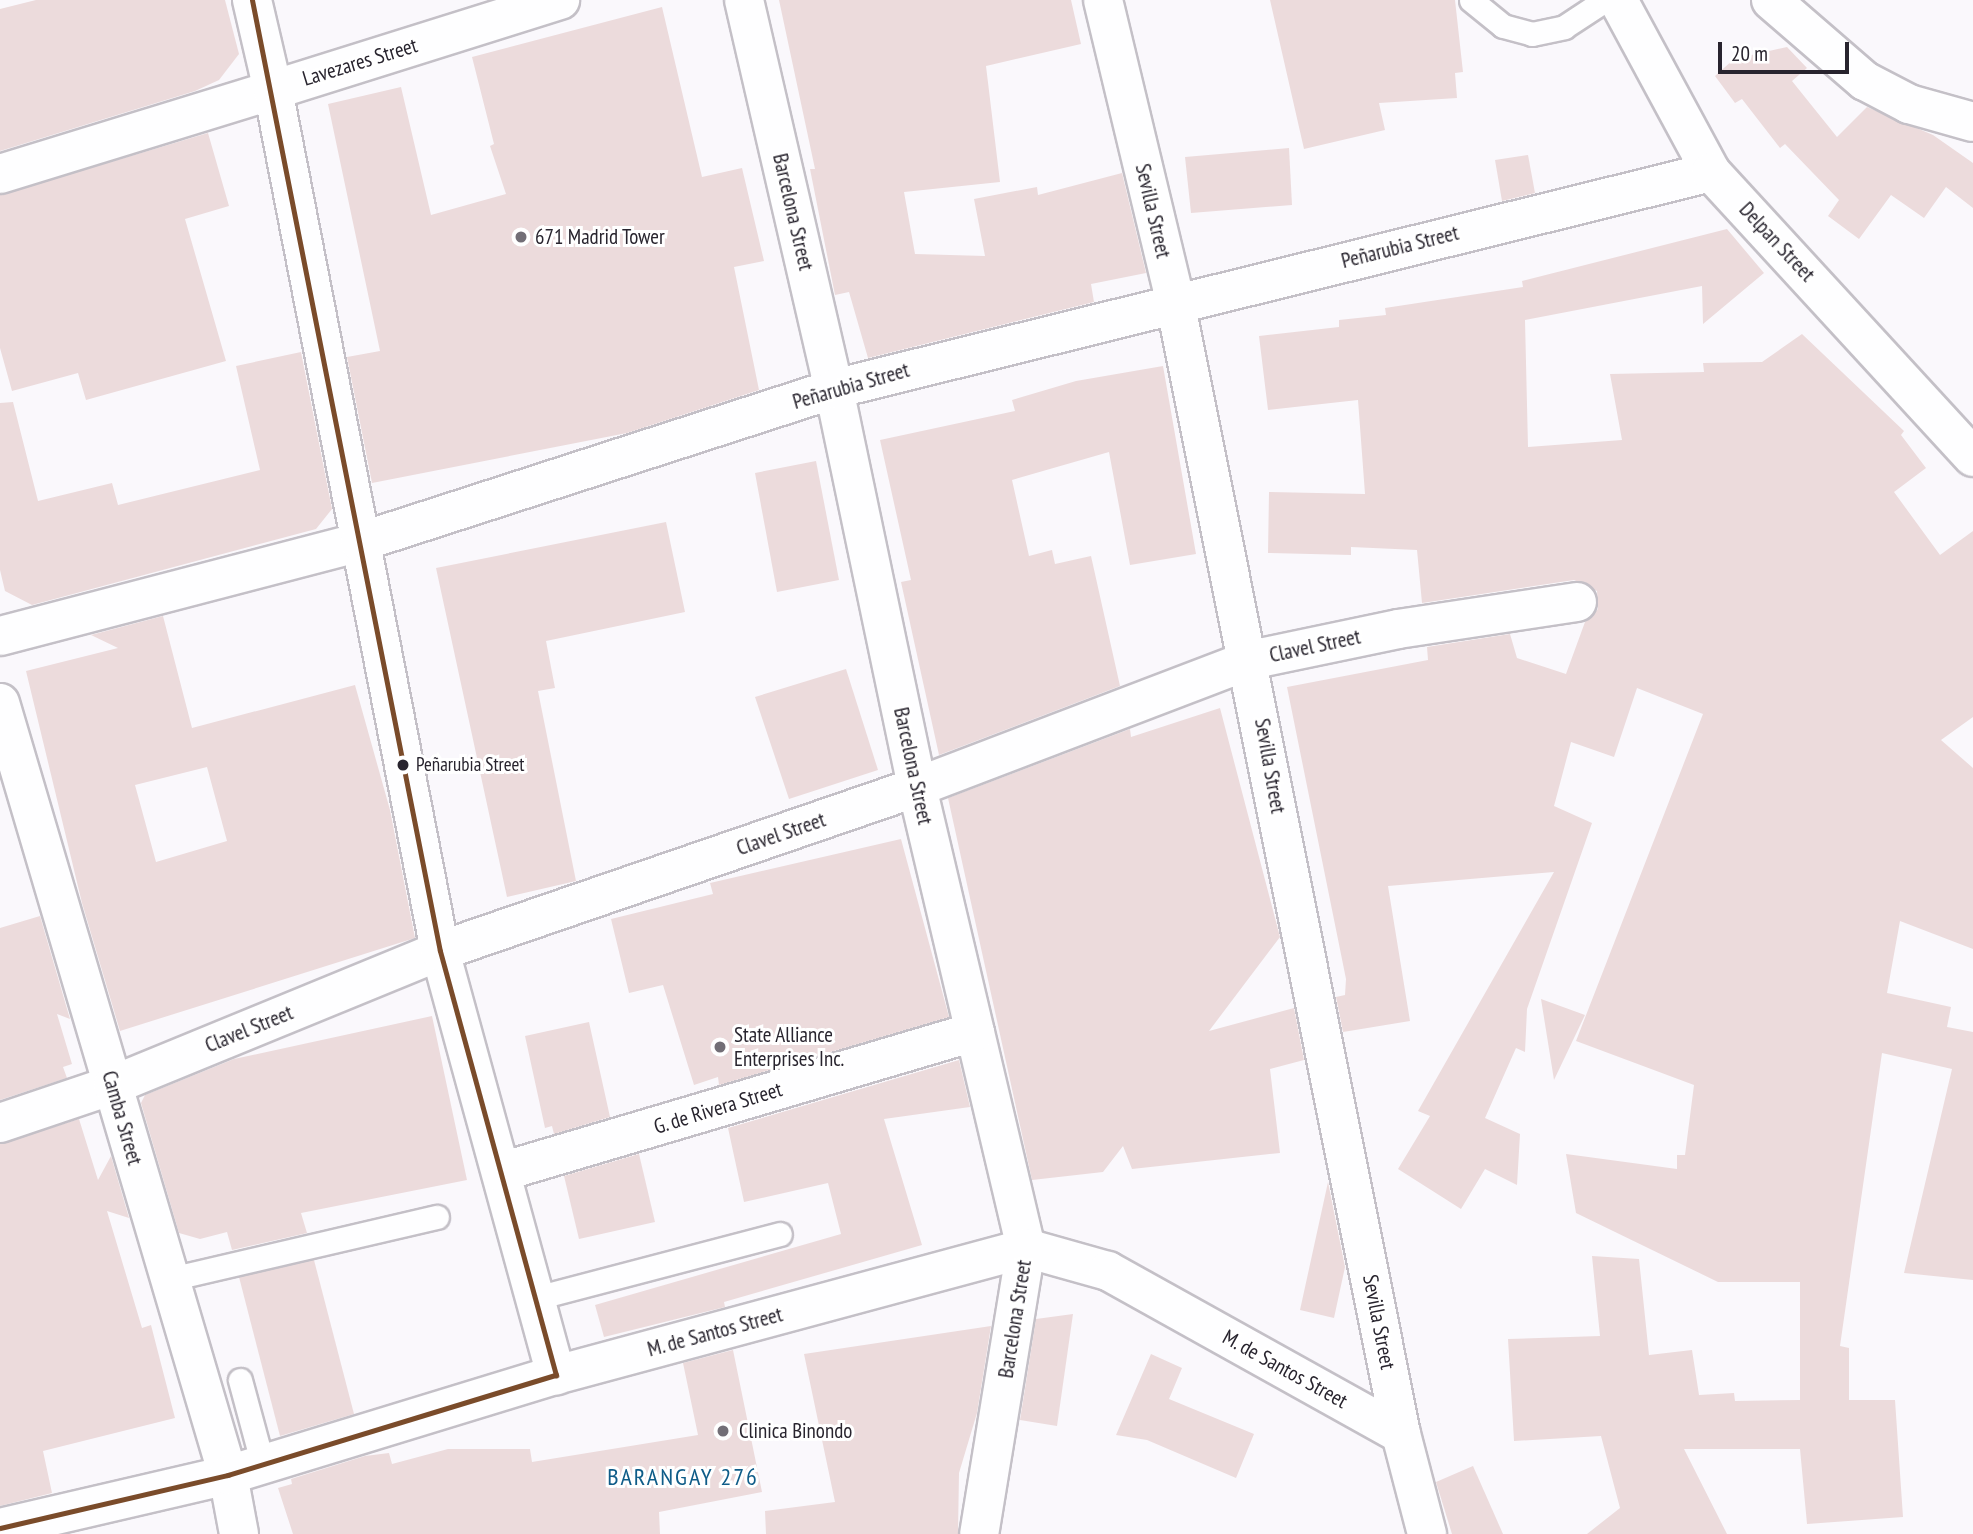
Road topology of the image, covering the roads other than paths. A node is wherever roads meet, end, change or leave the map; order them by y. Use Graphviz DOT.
graph roads {
  1 [pos="252,0"];
  2 [pos="560,0"];
  3 [pos="744,0"];
  4 [pos="1103,0"];
  5 [pos="1471,0"];
  6 [pos="1605,0"];
  7 [pos="1618,0"];
  8 [pos="1771,0"];
  9 [pos="272,90"];
  10 [pos="1973,122"];
  11 [pos="1711,172"];
  12 [pos="0,174"];
  13 [pos="1175,301"];
  14 [pos="834,389"];
  15 [pos="1973,457"];
  16 [pos="360,542"];
  17 [pos="1577,602"];
  18 [pos="0,636"];
  19 [pos="1250,660"];
  20 [pos="0,703"];
  21 [pos="917,787"];
  22 [pos="440,951"];
  23 [pos="975,1031"];
  24 [pos="113,1085"];
  25 [pos="0,1123"];
  26 [pos="501,1172"];
  27 [pos="437,1217"];
  28 [pos="780,1234"];
  29 [pos="1027,1248"];
  30 [pos="170,1279"];
  31 [pos="536,1298"];
  32 [pos="556,1375"];
  33 [pos="240,1380"];
  34 [pos="1401,1434"];
  35 [pos="245,1470"];
  36 [pos="0,1528"];
  37 [pos="239,1534"];
  38 [pos="979,1534"];
  39 [pos="1427,1534"];
  1 -- 9 [label="street"];
  2 -- 9 [label="street, Lavezares Street"];
  3 -- 14 [label="street, Barcelona Street"];
  4 -- 13 [label="street, Sevilla Street"];
  5 -- 6 [label="lane"];
  7 -- 11 [label="street, Delpan Street"];
  8 -- 10 [label="street"];
  9 -- 12 [label="street, Lavezares Street"];
  9 -- 16 [label="street"];
  11 -- 13 [label="street, Peñarubia Street"];
  11 -- 15 [label="street, Delpan Street"];
  13 -- 14 [label="street, Peñarubia Street"];
  13 -- 19 [label="street, Sevilla Street"];
  14 -- 16 [label="street, Peñarubia Street"];
  14 -- 21 [label="street, Barcelona Street"];
  16 -- 18 [label="street, Peñarubia Street"];
  16 -- 22 [label="street"];
  17 -- 19 [label="street, Clavel Street"];
  19 -- 21 [label="street, Clavel Street"];
  19 -- 34 [label="street, Sevilla Street"];
  20 -- 24 [label="street, Camba Street"];
  21 -- 22 [label="street, Clavel Street"];
  21 -- 23 [label="street, Barcelona Street"];
  22 -- 24 [label="street, Clavel Street"];
  22 -- 26 [label="street"];
  23 -- 26 [label="street, G. de Rivera Street"];
  23 -- 29 [label="street, Barcelona Street"];
  24 -- 25 [label="street, Clavel Street"];
  24 -- 30 [label="street, Camba Street"];
  26 -- 31 [label="street"];
  27 -- 30 [label="lane"];
  28 -- 31 [label="lane"];
  29 -- 32 [label="street, M. de Santos Street"];
  29 -- 34 [label="street, M. de Santos Street"];
  29 -- 38 [label="street, Barcelona Street"];
  30 -- 35 [label="street, Camba Street"];
  31 -- 32 [label="street"];
  32 -- 35 [label="street, M. de Santos Street"];
  33 -- 35 [label="lane"];
  34 -- 39 [label="street, Sevilla Street"];
  35 -- 36 [label="street, M. de Santos Street"];
  35 -- 37 [label="street, Camba Street"];
}
